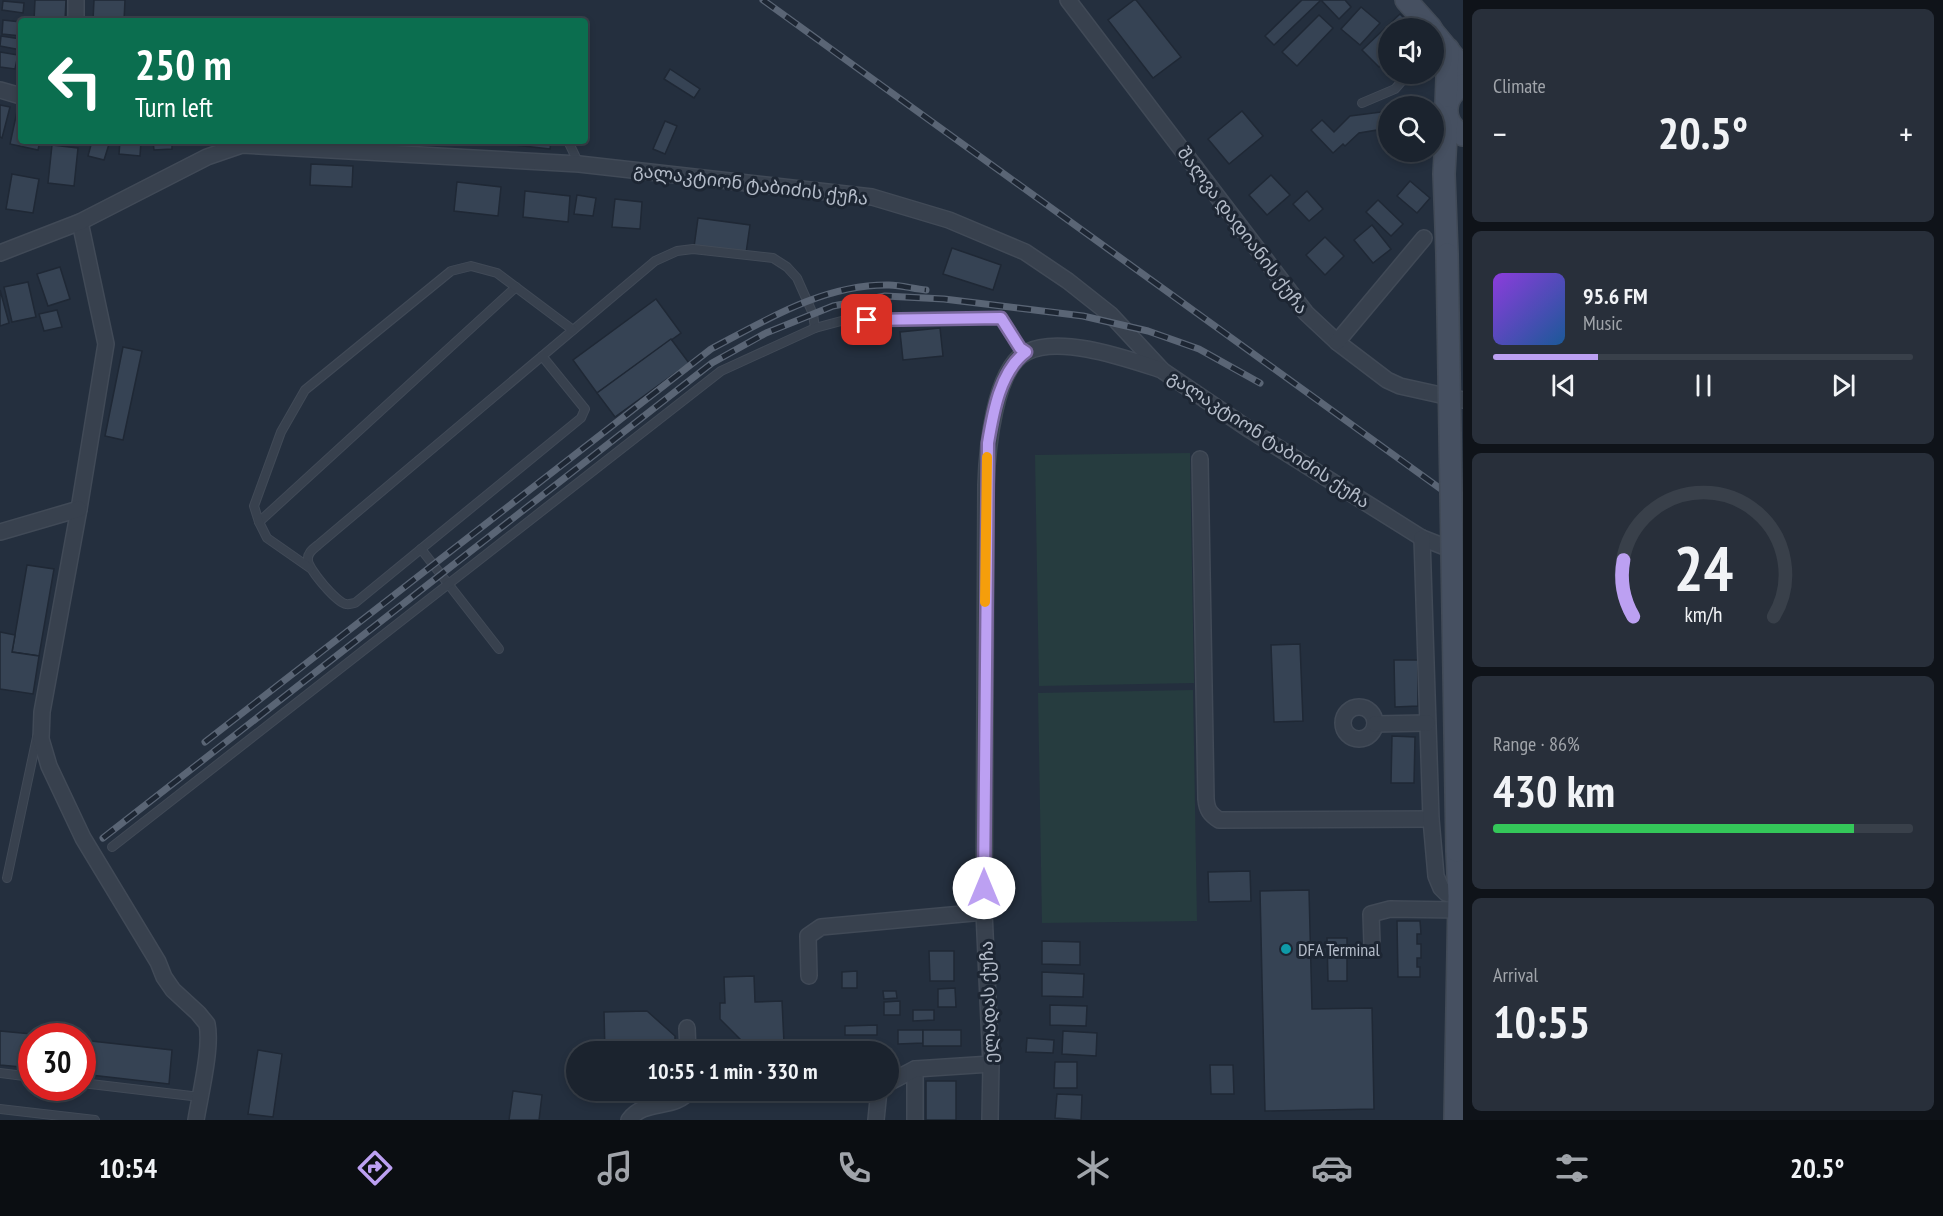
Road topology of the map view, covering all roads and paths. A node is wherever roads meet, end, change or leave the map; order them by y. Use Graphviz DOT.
graph roads {
  1 [pos="76,0"];
  2 [pos="1068,0"];
  3 [pos="1406,0"];
  4 [pos="76,18"];
  5 [pos="1421,18"];
  6 [pos="1444,46"];
  7 [pos="1463,68"];
  8 [pos="1400,84"];
  9 [pos="1443,84"];
  10 [pos="1463,85"];
  11 [pos="0,90"];
  12 [pos="18,95"];
  13 [pos="1362,103"];
  14 [pos="1446,113"];
  15 [pos="1463,135"];
  16 [pos="237,144"];
  17 [pos="277,144"];
  18 [pos="569,144"];
  19 [pos="352,146"];
  20 [pos="1463,150"];
  21 [pos="579,164"];
  22 [pos="1444,174"];
  23 [pos="80,222"];
  24 [pos="1424,238"];
  25 [pos="0,253"];
  26 [pos="516,287"];
  27 [pos="815,328"];
  28 [pos="573,330"];
  29 [pos="1337,342"];
  30 [pos="1026,352"];
  31 [pos="542,356"];
  32 [pos="1164,371"];
  33 [pos="1463,400"];
  34 [pos="1200,459"];
  35 [pos="80,509"];
  36 [pos="259,522"];
  37 [pos="0,532"];
  38 [pos="1422,538"];
  39 [pos="421,549"];
  40 [pos="1463,554"];
  41 [pos="310,568"];
  42 [pos="448,584"];
  43 [pos="499,649"];
  44 [pos="42,712"];
  45 [pos="1375,723"];
  46 [pos="1427,723"];
  47 [pos="1431,819"];
  48 [pos="112,847"];
  49 [pos="7,878"];
  50 [pos="1460,901"];
  51 [pos="984,912"];
  52 [pos="1372,944"];
  53 [pos="809,976"];
  54 [pos="687,1028"];
  55 [pos="688,1041"];
  56 [pos="990,1064"];
  57 [pos="915,1069"];
  58 [pos="0,1073"];
  59 [pos="18,1075"];
  60 [pos="899,1077"];
  61 [pos="96,1085"];
  62 [pos="200,1097"];
  63 [pos="674,1101"];
  64 [pos="878,1101"];
  65 [pos="0,1109"];
  66 [pos="95,1120"];
  67 [pos="196,1120"];
  68 [pos="628,1120"];
  69 [pos="876,1120"];
  70 [pos="915,1120"];
  71 [pos="990,1120"];
  72 [pos="1455,1120"];
  1 -- 4 [label="street"];
  2 -- 29 [label="street, შალვა დადიანის ქუჩა"];
  3 -- 5 [label="main road"];
  6 -- 7 [label="main road"];
  8 -- 13 [label="lane"];
  9 -- 14 [label="main road"];
  10 -- 14 [label="main road"];
  11 -- 12 [label="street"];
  14 -- 15 [label="main road"];
  14 -- 22 [label="main road"];
  16 -- 23 [label="street, გალაკტიონ ტაბიძის ქუჩა"];
  17 -- 19 [label="street, გალაკტიონ ტაბიძის ქუჩა"];
  18 -- 21 [label="lane"];
  19 -- 21 [label="street, გალაკტიონ ტაბიძის ქუჩა"];
  20 -- 22 [label="main road"];
  21 -- 32 [label="street, გალაკტიონ ტაბიძის ქუჩა"];
  22 -- 50 [label="main road, bridge"];
  23 -- 25 [label="street, გალაკტიონ ტაბიძის ქუჩა"];
  23 -- 35 [label="street"];
  24 -- 29 [label="street"];
  26 -- 28 [label="lane"];
  26 -- 36 [label="lane"];
  26 -- 36 [label="lane"];
  27 -- 28 [label="lane"];
  27 -- 30 [label="lane"];
  27 -- 42 [label="lane"];
  28 -- 31 [label="lane"];
  29 -- 33 [label="street, შალვა დადიანის ქუჩა"];
  30 -- 32 [label="street"];
  30 -- 51 [label="street, ელადას ქუჩა"];
  31 -- 39 [label="lane"];
  31 -- 41 [label="lane"];
  32 -- 38 [label="street, გალაკტიონ ტაბიძის ქუჩა"];
  34 -- 47 [label="street"];
  35 -- 37 [label="street"];
  35 -- 44 [label="street"];
  36 -- 41 [label="lane"];
  38 -- 40 [label="street, გალაკტიონ ტაბიძის ქუჩა"];
  38 -- 46 [label="street"];
  39 -- 41 [label="lane"];
  39 -- 42 [label="lane"];
  42 -- 43 [label="lane"];
  42 -- 48 [label="lane"];
  44 -- 49 [label="lane"];
  44 -- 62 [label="street"];
  45 -- 46 [label="street"];
  46 -- 47 [label="street"];
  47 -- 50 [label="street"];
  50 -- 52 [label="street"];
  50 -- 72 [label="main road"];
  51 -- 53 [label="street"];
  51 -- 56 [label="street, ელადას ქუჩა"];
  54 -- 55 [label="street"];
  56 -- 57 [label="street"];
  56 -- 71 [label="street, ელადას ქუჩა"];
  57 -- 60 [label="street"];
  57 -- 70 [label="street"];
  58 -- 59 [label="lane"];
  61 -- 62 [label="lane"];
  62 -- 67 [label="street"];
  63 -- 68 [label="street"];
  64 -- 69 [label="street"];
  65 -- 66 [label="lane"];
}
